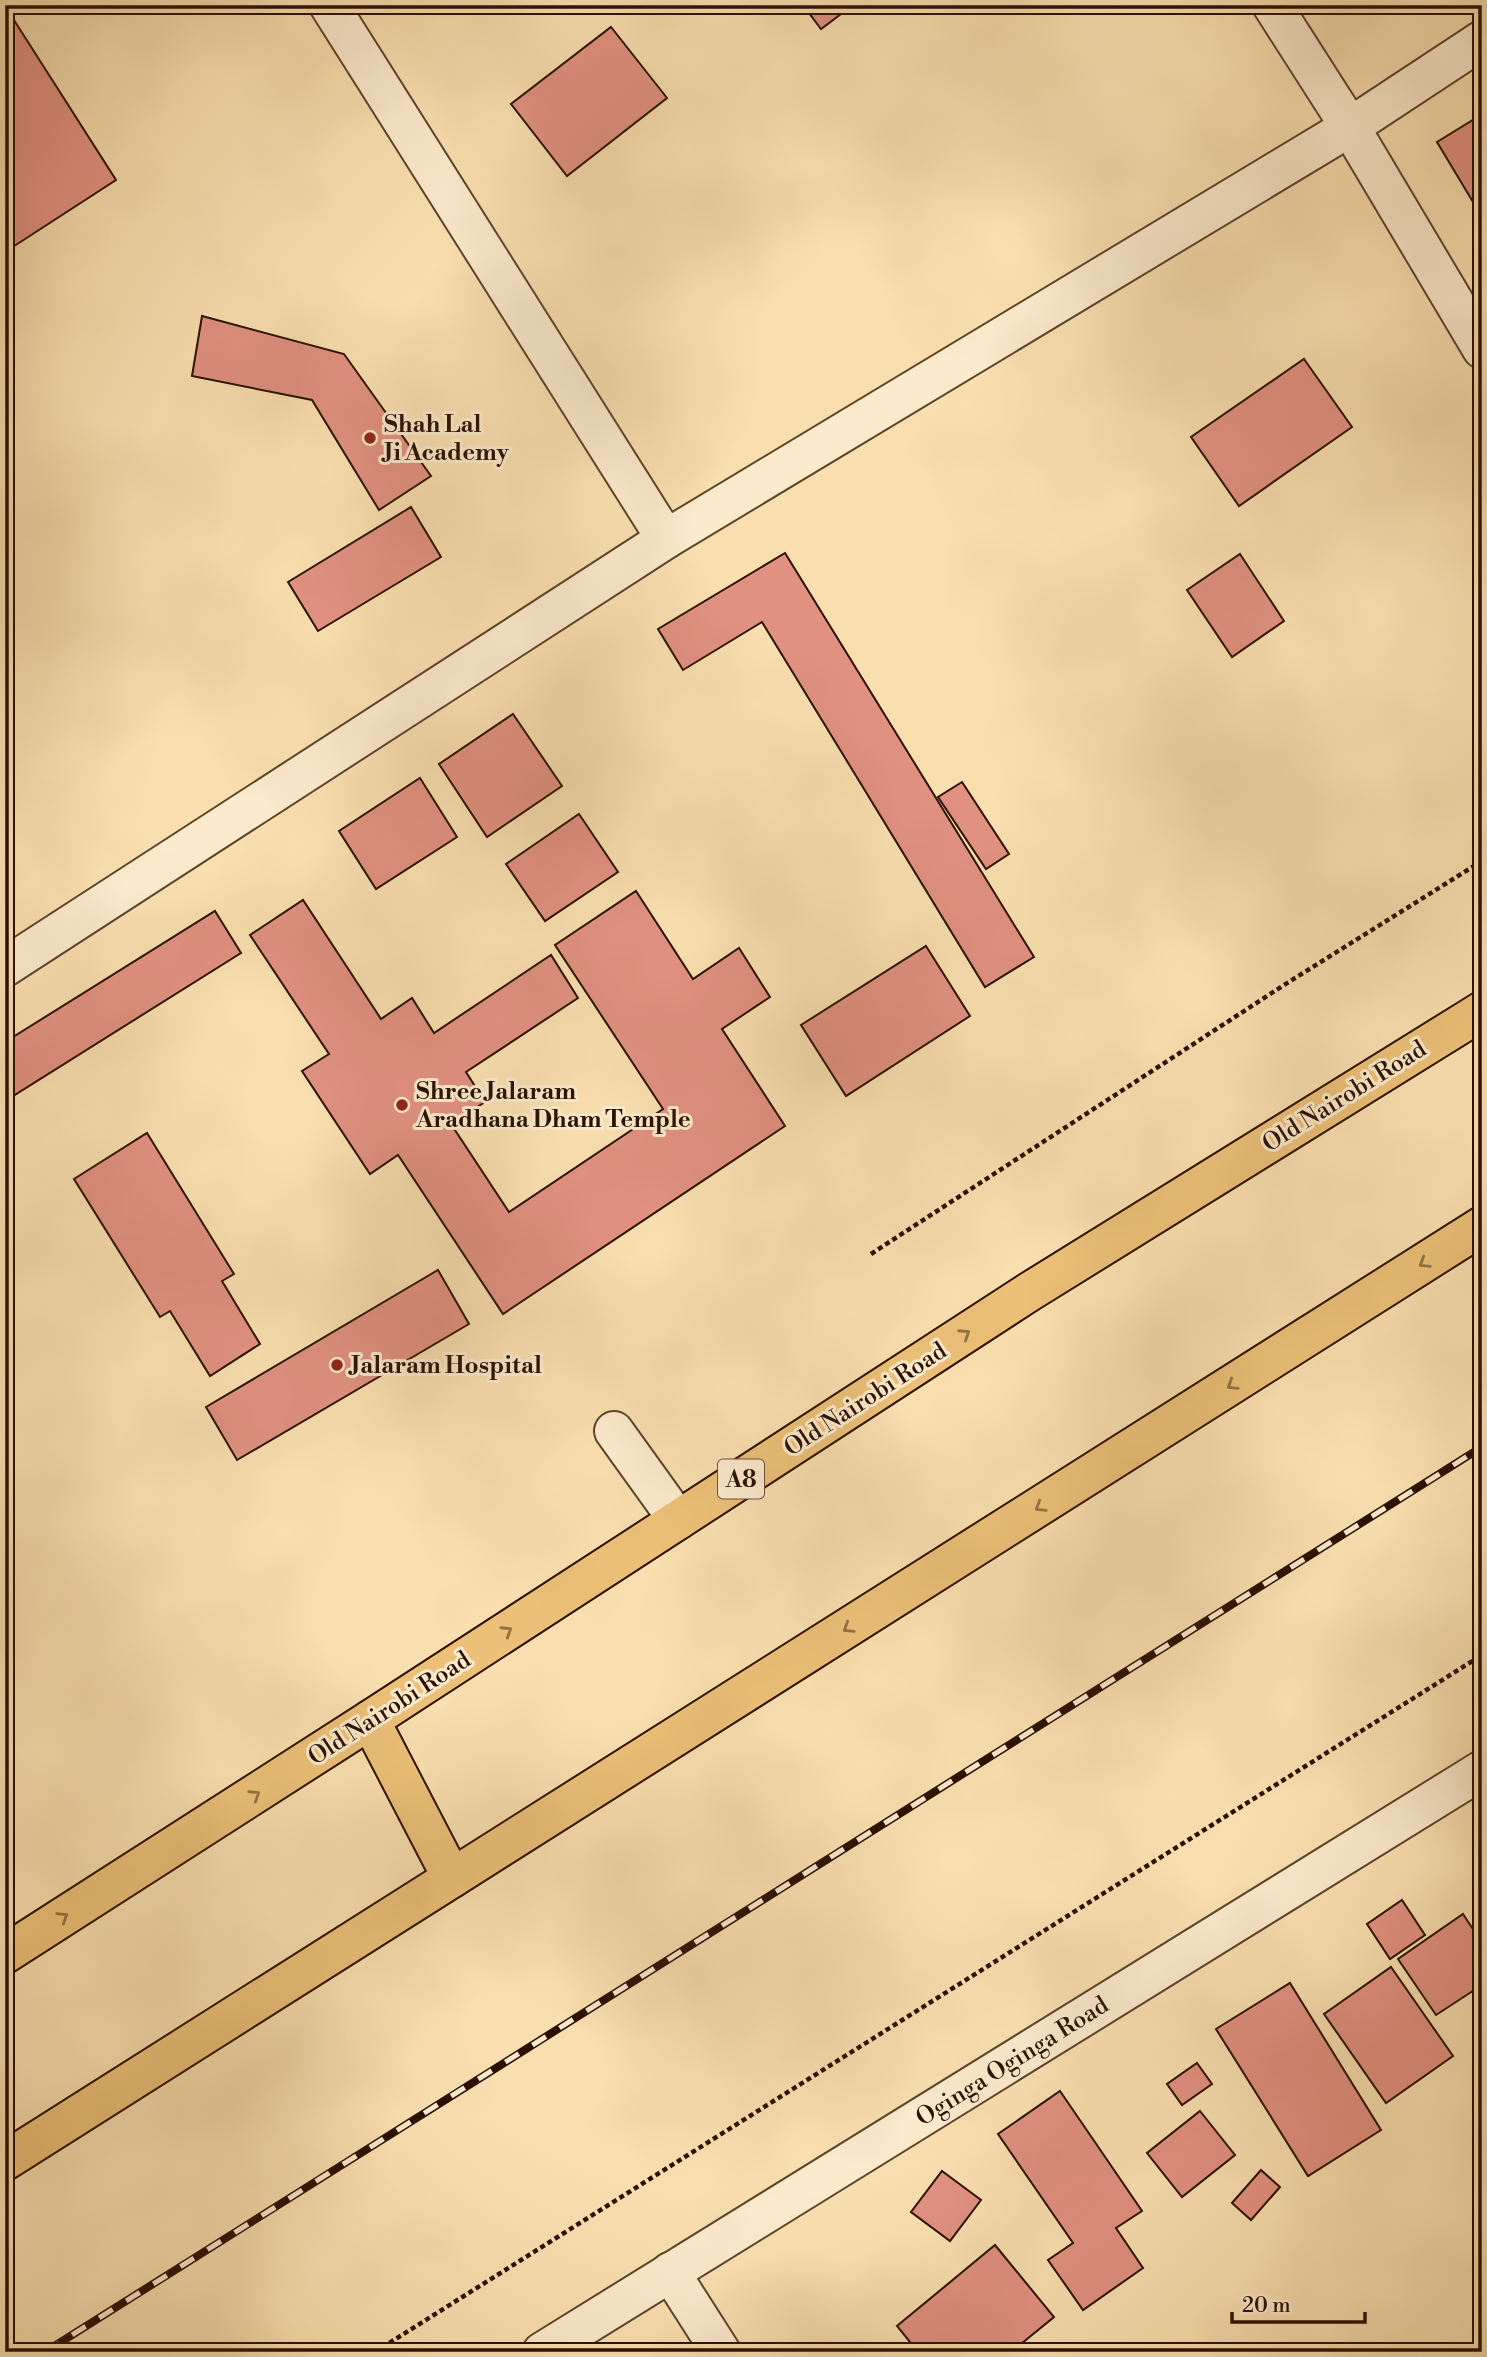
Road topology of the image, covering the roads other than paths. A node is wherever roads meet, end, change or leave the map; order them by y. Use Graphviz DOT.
graph roads {
  1 [pos="329,5"];
  2 [pos="1272,5"];
  3 [pos="1482,40"];
  4 [pos="1350,127"];
  5 [pos="1482,349"];
  6 [pos="666,539"];
  7 [pos="5,967"];
  8 [pos="1482,1010"];
  9 [pos="1482,1226"];
  10 [pos="614,1431"];
  11 [pos="678,1520"];
  12 [pos="370,1720"];
  13 [pos="1482,1770"];
  14 [pos="452,1878"];
  15 [pos="5,1954"];
  16 [pos="5,2161"];
  17 [pos="670,2272"];
  18 [pos="542,2352"];
  19 [pos="721,2352"];
  1 -- 6 [label="street"];
  2 -- 4 [label="street"];
  3 -- 4 [label="street"];
  4 -- 5 [label="street"];
  4 -- 6 [label="street"];
  6 -- 7 [label="street"];
  11 -- 8 [label="highway, Old Nairobi Road / A8, one-way"];
  9 -- 14 [label="highway, one-way"];
  10 -- 11 [label="street"];
  12 -- 11 [label="highway, Old Nairobi Road / A8, one-way"];
  12 -- 14 [label="highway"];
  15 -- 12 [label="highway, Old Nairobi Road / A8, one-way"];
  13 -- 17 [label="street, Oginga Oginga Road"];
  14 -- 16 [label="highway"];
  17 -- 18 [label="street, Oginga Oginga Road"];
  17 -- 19 [label="street"];
}
